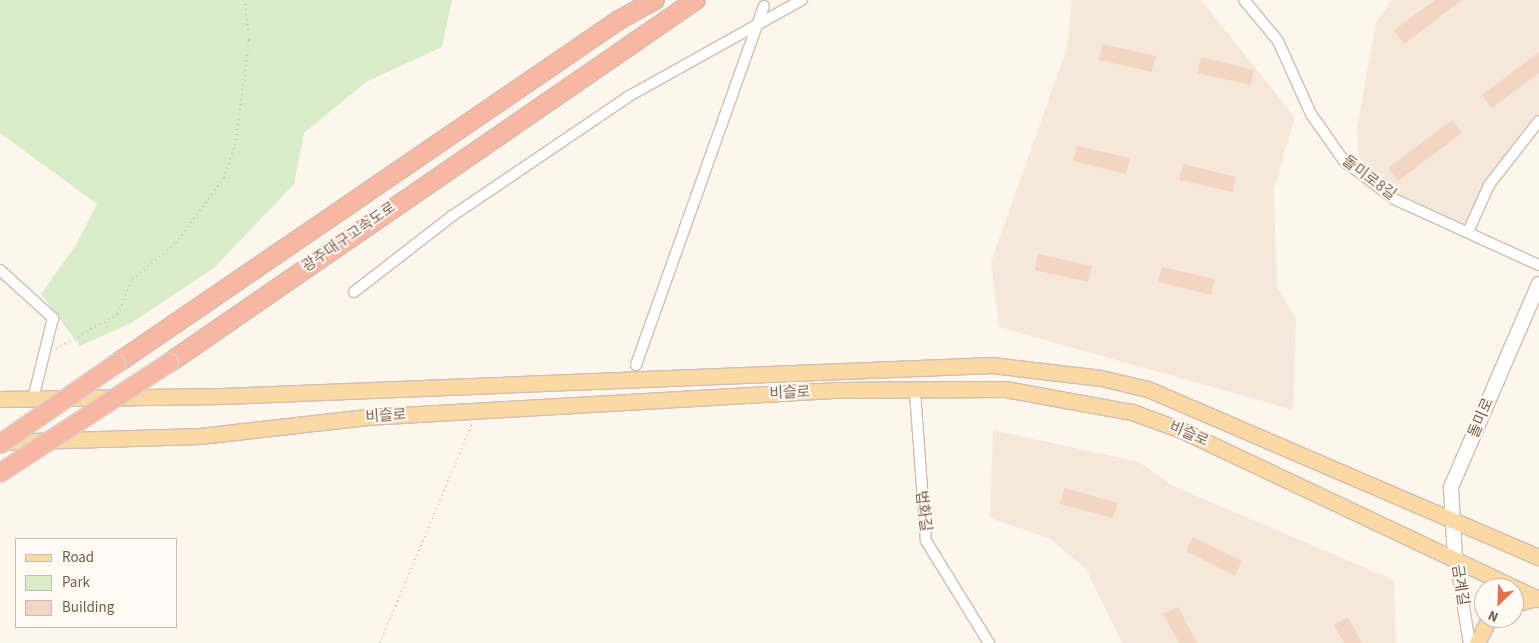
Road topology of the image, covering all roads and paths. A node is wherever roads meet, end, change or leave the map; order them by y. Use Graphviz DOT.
graph roads {
  1 [pos="245,0"];
  2 [pos="655,0"];
  3 [pos="696,0"];
  4 [pos="802,0"];
  5 [pos="1244,0"];
  6 [pos="764,6"];
  7 [pos="758,24"];
  8 [pos="1539,121"];
  9 [pos="1468,232"];
  10 [pos="1539,265"];
  11 [pos="0,270"];
  12 [pos="1539,284"];
  13 [pos="354,292"];
  14 [pos="43,356"];
  15 [pos="636,365"];
  16 [pos="915,392"];
  17 [pos="0,399"];
  18 [pos="33,399"];
  19 [pos="478,410"];
  20 [pos="0,443"];
  21 [pos="0,473"];
  22 [pos="1453,519"];
  23 [pos="1455,557"];
  24 [pos="1539,557"];
  25 [pos="1538,598"];
  26 [pos="1524,602"];
  27 [pos="1484,628"];
  28 [pos="380,643"];
  29 [pos="989,643"];
  30 [pos="1469,643"];
  31 [pos="1477,643"];
  1 -- 14 [label="path"];
  2 -- 20 [label="highway, 광주대구고속도로, bridge"];
  3 -- 21 [label="highway, 광주대구고속도로, bridge"];
  4 -- 7 [label="street"];
  5 -- 9 [label="street, 돌미로8길"];
  6 -- 7 [label="street"];
  7 -- 13 [label="street"];
  7 -- 15 [label="street"];
  8 -- 9 [label="street"];
  9 -- 10 [label="street, 돌미로8길"];
  11 -- 14 [label="street"];
  12 -- 22 [label="main road, 돌미로"];
  14 -- 18 [label="street"];
  16 -- 19 [label="main road, 비슬로"];
  16 -- 23 [label="main road, 비슬로"];
  16 -- 29 [label="street, 법화길"];
  17 -- 18 [label="main road, 비슬로"];
  18 -- 22 [label="main road, 비슬로"];
  19 -- 20 [label="main road, 비슬로"];
  19 -- 28 [label="path"];
  22 -- 23 [label="main road, 돌미로"];
  22 -- 24 [label="main road, 비슬로"];
  23 -- 25 [label="main road, 비슬로"];
  23 -- 30 [label="street, 금계길"];
  25 -- 26 [label="main road"];
  27 -- 31 [label="main road"];
}
